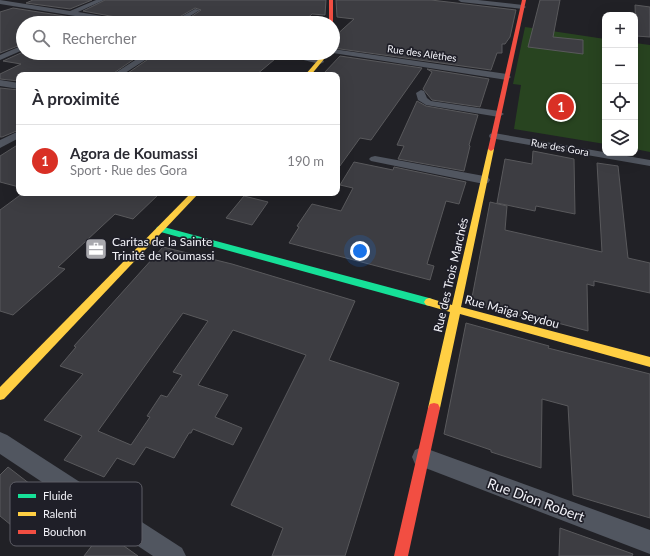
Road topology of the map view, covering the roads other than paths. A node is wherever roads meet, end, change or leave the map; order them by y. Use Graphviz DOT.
graph roads {
  1 [pos="100,0"];
  2 [pos="331,0"];
  3 [pos="461,0"];
  4 [pos="0,2"];
  5 [pos="523,3"];
  6 [pos="197,10"];
  7 [pos="71,13"];
  8 [pos="89,15"];
  9 [pos="94,16"];
  10 [pos="186,16"];
  11 [pos="331,16"];
  12 [pos="16,50"];
  13 [pos="340,52"];
  14 [pos="0,58"];
  15 [pos="141,60"];
  16 [pos="312,60"];
  17 [pos="320,62"];
  18 [pos="121,72"];
  19 [pos="311,72"];
  20 [pos="508,77"];
  21 [pos="0,83"];
  22 [pos="16,86"];
  23 [pos="420,93"];
  24 [pos="499,114"];
  25 [pos="16,136"];
  26 [pos="494,136"];
  27 [pos="0,145"];
  28 [pos="376,159"];
  29 [pos="650,163"];
  30 [pos="484,180"];
  31 [pos="192,196"];
  32 [pos="160,229"];
  33 [pos="455,309"];
  34 [pos="650,362"];
  35 [pos="0,395"];
  36 [pos="0,442"];
  37 [pos="422,457"];
  38 [pos="61,482"];
  39 [pos="142,535"];
  40 [pos="650,542"];
  41 [pos="174,556"];
  42 [pos="401,556"];
  1 -- 7 [label="street"];
  2 -- 11 [label="street"];
  3 -- 5 [label="street"];
  4 -- 7 [label="street"];
  5 -- 20 [label="street, Rue des Trois Marchés"];
  6 -- 10 [label="street"];
  7 -- 8 [label="street"];
  8 -- 9 [label="street"];
  12 -- 14 [label="street"];
  13 -- 20 [label="street, Rue des Alèthes"];
  15 -- 18 [label="street"];
  16 -- 17 [label="street"];
  17 -- 19 [label="street"];
  20 -- 24 [label="street, Rue des Trois Marchés"];
  21 -- 22 [label="street"];
  23 -- 24 [label="street"];
  24 -- 26 [label="street, Rue des Trois Marchés"];
  25 -- 27 [label="street"];
  26 -- 29 [label="street, Rue des Gora"];
  26 -- 30 [label="street, Rue des Trois Marchés"];
  28 -- 30 [label="street"];
  30 -- 33 [label="street, Rue des Trois Marchés"];
  31 -- 32 [label="street"];
  32 -- 33 [label="street, Rue Maïga Seydou"];
  32 -- 35 [label="street"];
  33 -- 34 [label="street, Rue Maïga Seydou"];
  33 -- 37 [label="street, Rue des Trois Marchés"];
  36 -- 38 [label="street"];
  37 -- 40 [label="street, Rue Dion Robert"];
  37 -- 42 [label="street, Rue des Trois Marchés"];
  39 -- 41 [label="street"];
}
